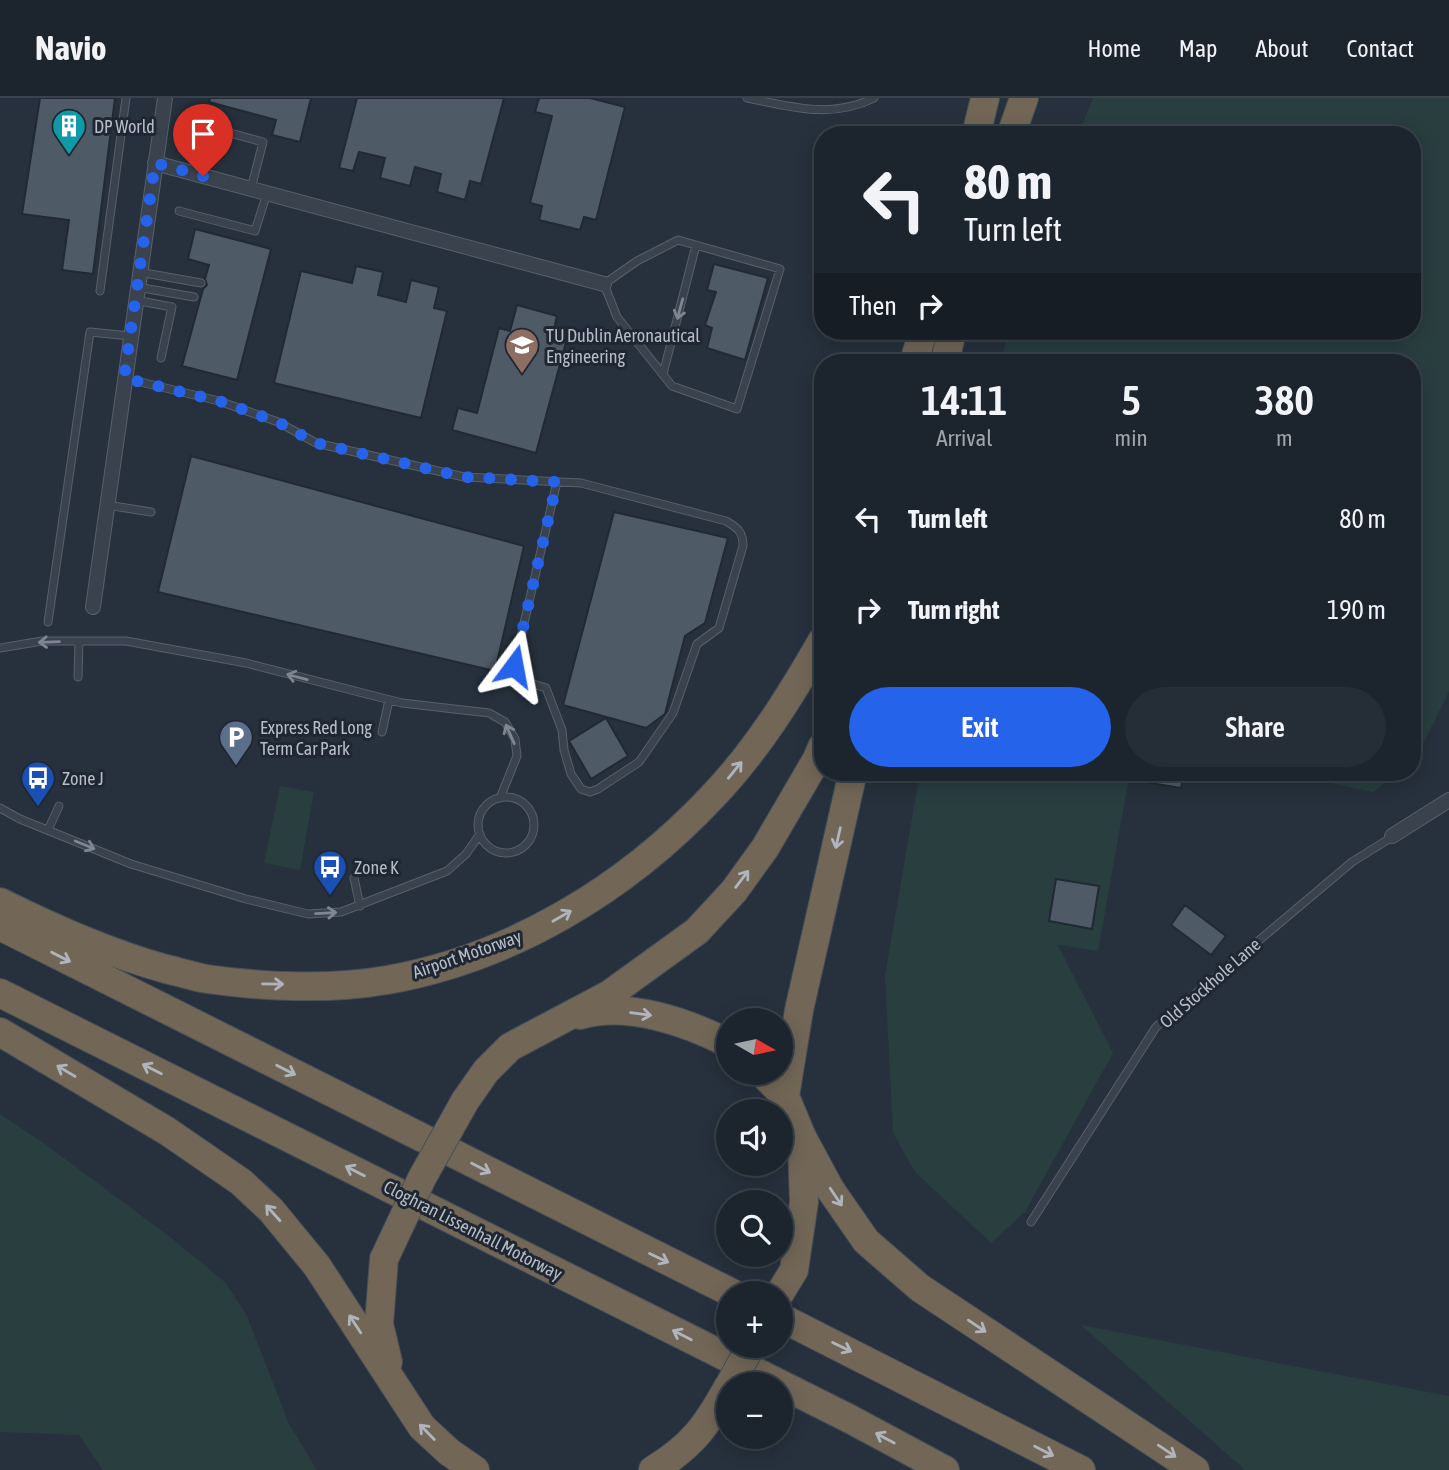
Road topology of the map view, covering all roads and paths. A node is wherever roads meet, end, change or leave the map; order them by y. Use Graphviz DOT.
graph roads {
  1 [pos="126,98"];
  2 [pos="165,98"];
  3 [pos="747,98"];
  4 [pos="874,98"];
  5 [pos="985,98"];
  6 [pos="1002,98"];
  7 [pos="1024,98"];
  8 [pos="978,126"];
  9 [pos="996,126"];
  10 [pos="1014,126"];
  11 [pos="208,127"];
  12 [pos="155,163"];
  13 [pos="251,189"];
  14 [pos="267,193"];
  15 [pos="179,211"];
  16 [pos="696,245"];
  17 [pos="201,283"];
  18 [pos="604,284"];
  19 [pos="137,286"];
  20 [pos="100,292"];
  21 [pos="194,297"];
  22 [pos="130,336"];
  23 [pos="161,358"];
  24 [pos="663,374"];
  25 [pos="124,378"];
  26 [pos="557,482"];
  27 [pos="107,505"];
  28 [pos="151,512"];
  29 [pos="93,607"];
  30 [pos="48,622"];
  31 [pos="79,641"];
  32 [pos="0,648"];
  33 [pos="814,654"];
  34 [pos="514,666"];
  35 [pos="78,677"];
  36 [pos="511,677"];
  37 [pos="389,700"];
  38 [pos="382,732"];
  39 [pos="814,764"];
  40 [pos="851,781"];
  41 [pos="500,798"];
  42 [pos="1449,800"];
  43 [pos="59,806"];
  44 [pos="0,808"];
  45 [pos="48,830"];
  46 [pos="480,834"];
  47 [pos="1392,836"];
  48 [pos="354,878"];
  49 [pos="0,902"];
  50 [pos="360,906"];
  51 [pos="0,926"];
  52 [pos="0,993"];
  53 [pos="551,1024"];
  54 [pos="0,1032"];
  55 [pos="716,1037"];
  56 [pos="774,1085"];
  57 [pos="785,1096"];
  58 [pos="802,1137"];
  59 [pos="1031,1222"];
  60 [pos="787,1281"];
  61 [pos="716,1285"];
  62 [pos="793,1324"];
  63 [pos="393,1381"];
  64 [pos="716,1409"];
  65 [pos="475,1470"];
  66 [pos="653,1470"];
  67 [pos="945,1470"];
  68 [pos="1082,1470"];
  69 [pos="1195,1470"];
  1 -- 20 [label="lane"];
  2 -- 12 [label="street"];
  3 -- 4 [label="lane"];
  5 -- 8 [label="highway"];
  6 -- 9 [label="highway"];
  7 -- 10 [label="highway"];
  11 -- 13 [label="lane"];
  12 -- 13 [label="street"];
  12 -- 19 [label="street"];
  13 -- 14 [label="street"];
  14 -- 15 [label="lane"];
  14 -- 18 [label="street"];
  16 -- 18 [label="lane"];
  16 -- 24 [label="lane, one-way"];
  16 -- 24 [label="lane"];
  17 -- 19 [label="lane"];
  18 -- 24 [label="lane"];
  19 -- 21 [label="lane"];
  19 -- 22 [label="street"];
  19 -- 23 [label="lane"];
  22 -- 25 [label="street"];
  22 -- 30 [label="lane"];
  25 -- 26 [label="lane"];
  25 -- 27 [label="street"];
  26 -- 34 [label="lane"];
  26 -- 36 [label="lane"];
  27 -- 28 [label="lane"];
  27 -- 29 [label="street"];
  31 -- 32 [label="lane, one-way"];
  31 -- 35 [label="lane"];
  37 -- 31 [label="lane, one-way"];
  49 -- 33 [label="highway, Airport Motorway, one-way"];
  37 -- 38 [label="lane"];
  41 -- 37 [label="lane, one-way"];
  53 -- 39 [label="highway, one-way"];
  40 -- 57 [label="highway, one-way"];
  41 -- 46 [label="lane"];
  41 -- 46 [label="lane"];
  42 -- 47 [label="street, Old Stockhole Lane"];
  43 -- 45 [label="lane"];
  44 -- 45 [label="lane"];
  45 -- 50 [label="lane, one-way"];
  46 -- 50 [label="lane"];
  47 -- 59 [label="lane, Old Stockhole Lane"];
  48 -- 50 [label="lane"];
  51 -- 61 [label="highway, one-way"];
  67 -- 52 [label="highway, Cloghran Lissenhall Motorway, one-way"];
  53 -- 55 [label="highway, one-way"];
  53 -- 63 [label="highway, bridge"];
  63 -- 54 [label="highway, one-way"];
  56 -- 57 [label="highway"];
  57 -- 58 [label="highway"];
  58 -- 60 [label="highway"];
  58 -- 69 [label="highway, one-way"];
  62 -- 68 [label="highway, one-way"];
  65 -- 63 [label="highway, one-way"];
  64 -- 66 [label="highway"];
}
